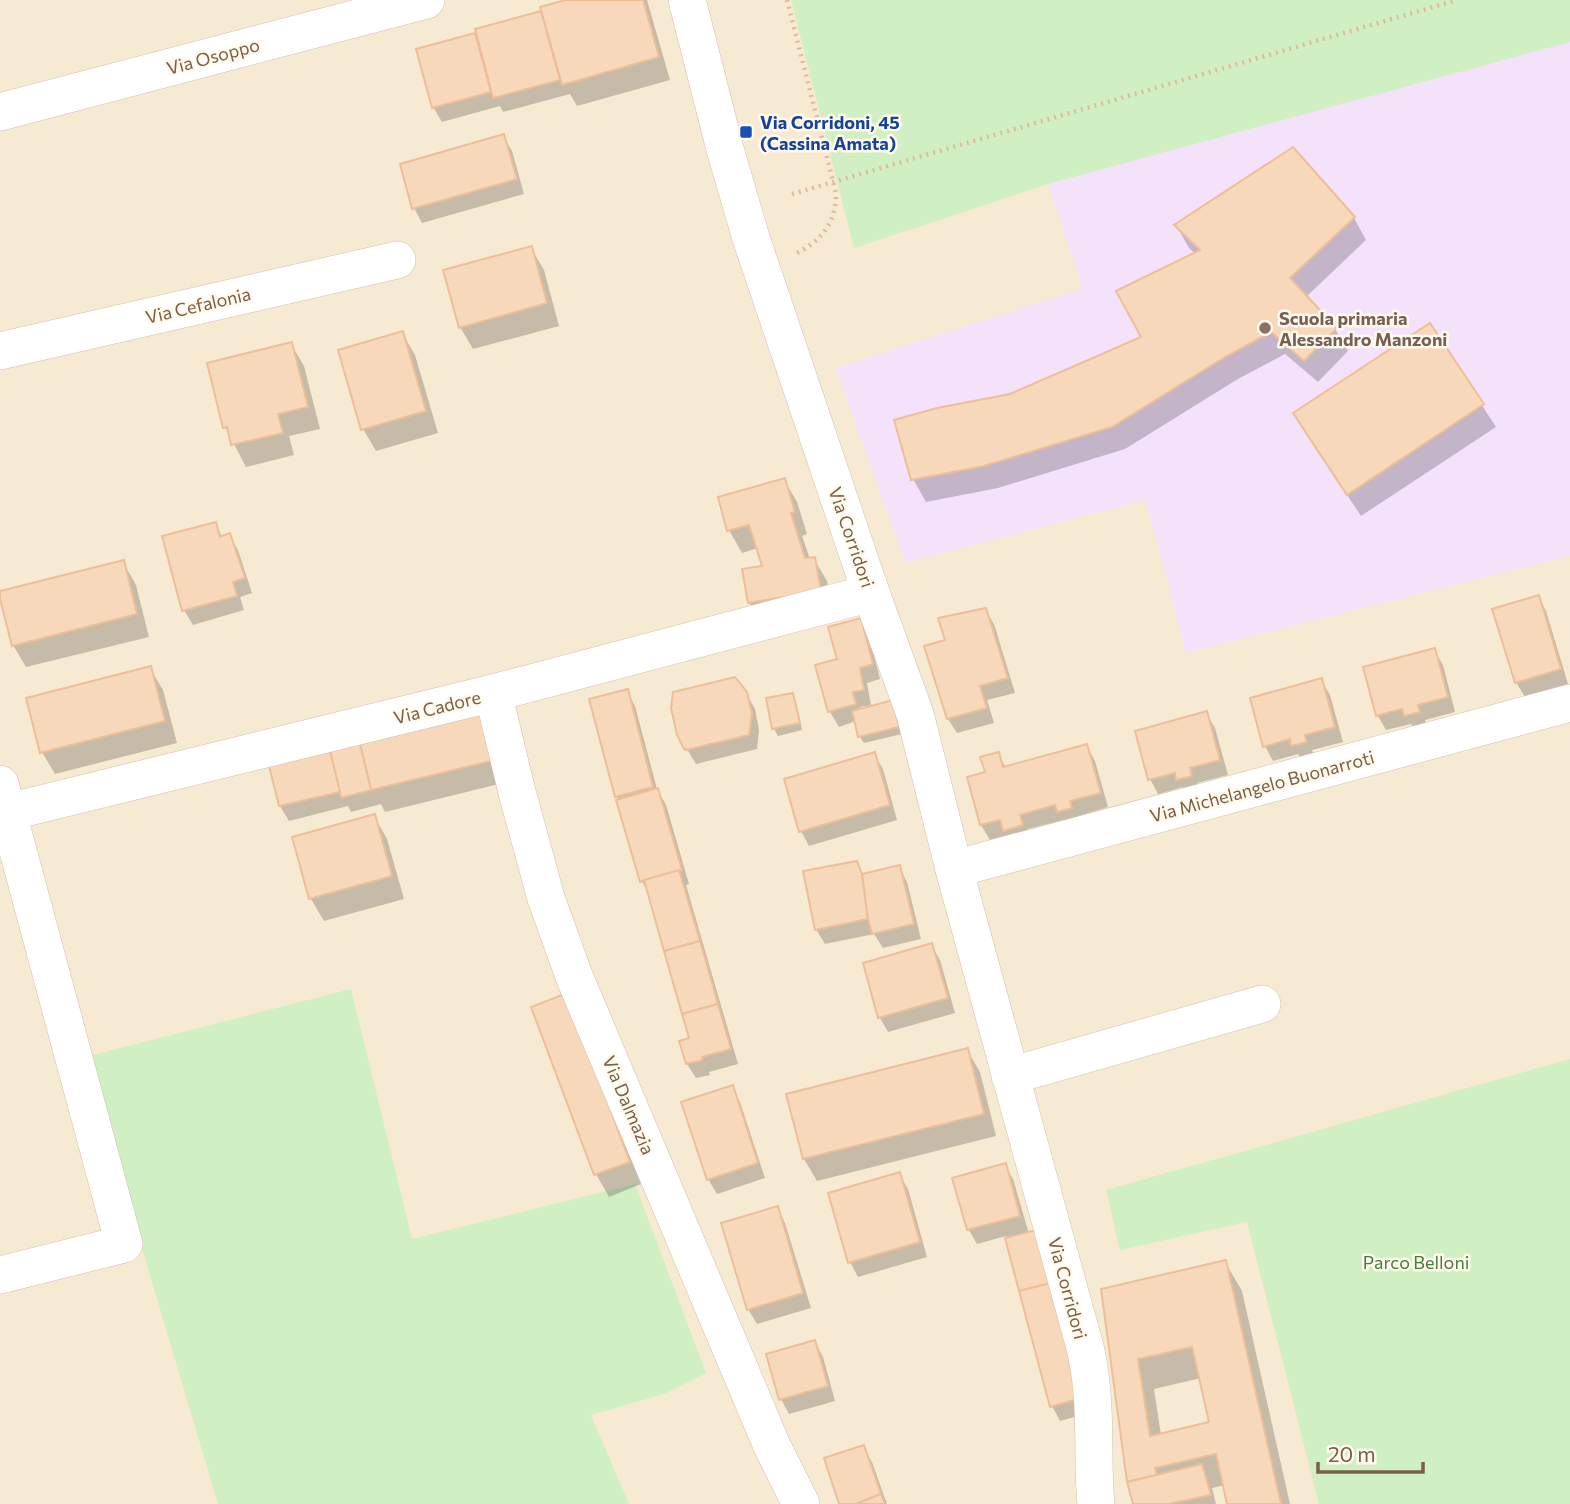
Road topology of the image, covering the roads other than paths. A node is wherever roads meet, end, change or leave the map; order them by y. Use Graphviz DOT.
graph roads {
  1 [pos="426,0"];
  2 [pos="687,0"];
  3 [pos="0,112"];
  4 [pos="397,260"];
  5 [pos="0,351"];
  6 [pos="871,593"];
  7 [pos="493,694"];
  8 [pos="1570,703"];
  9 [pos="2,804"];
  10 [pos="954,869"];
  11 [pos="1262,1004"];
  12 [pos="1010,1076"];
  13 [pos="0,1275"];
  14 [pos="801,1504"];
  15 [pos="1096,1504"];
  1 -- 3 [label="street, Via Osoppo"];
  2 -- 6 [label="street, Via Corridori"];
  4 -- 5 [label="street, Via Cefalonia"];
  6 -- 7 [label="street, Via Cadore"];
  6 -- 10 [label="street, Via Corridori"];
  7 -- 9 [label="street, Via Cadore"];
  7 -- 14 [label="street, Via Dalmazia"];
  8 -- 10 [label="street, Via Michelangelo Buonarroti"];
  9 -- 13 [label="street"];
  10 -- 12 [label="street, Via Corridori"];
  11 -- 12 [label="street"];
  12 -- 15 [label="street, Via Corridori"];
}
